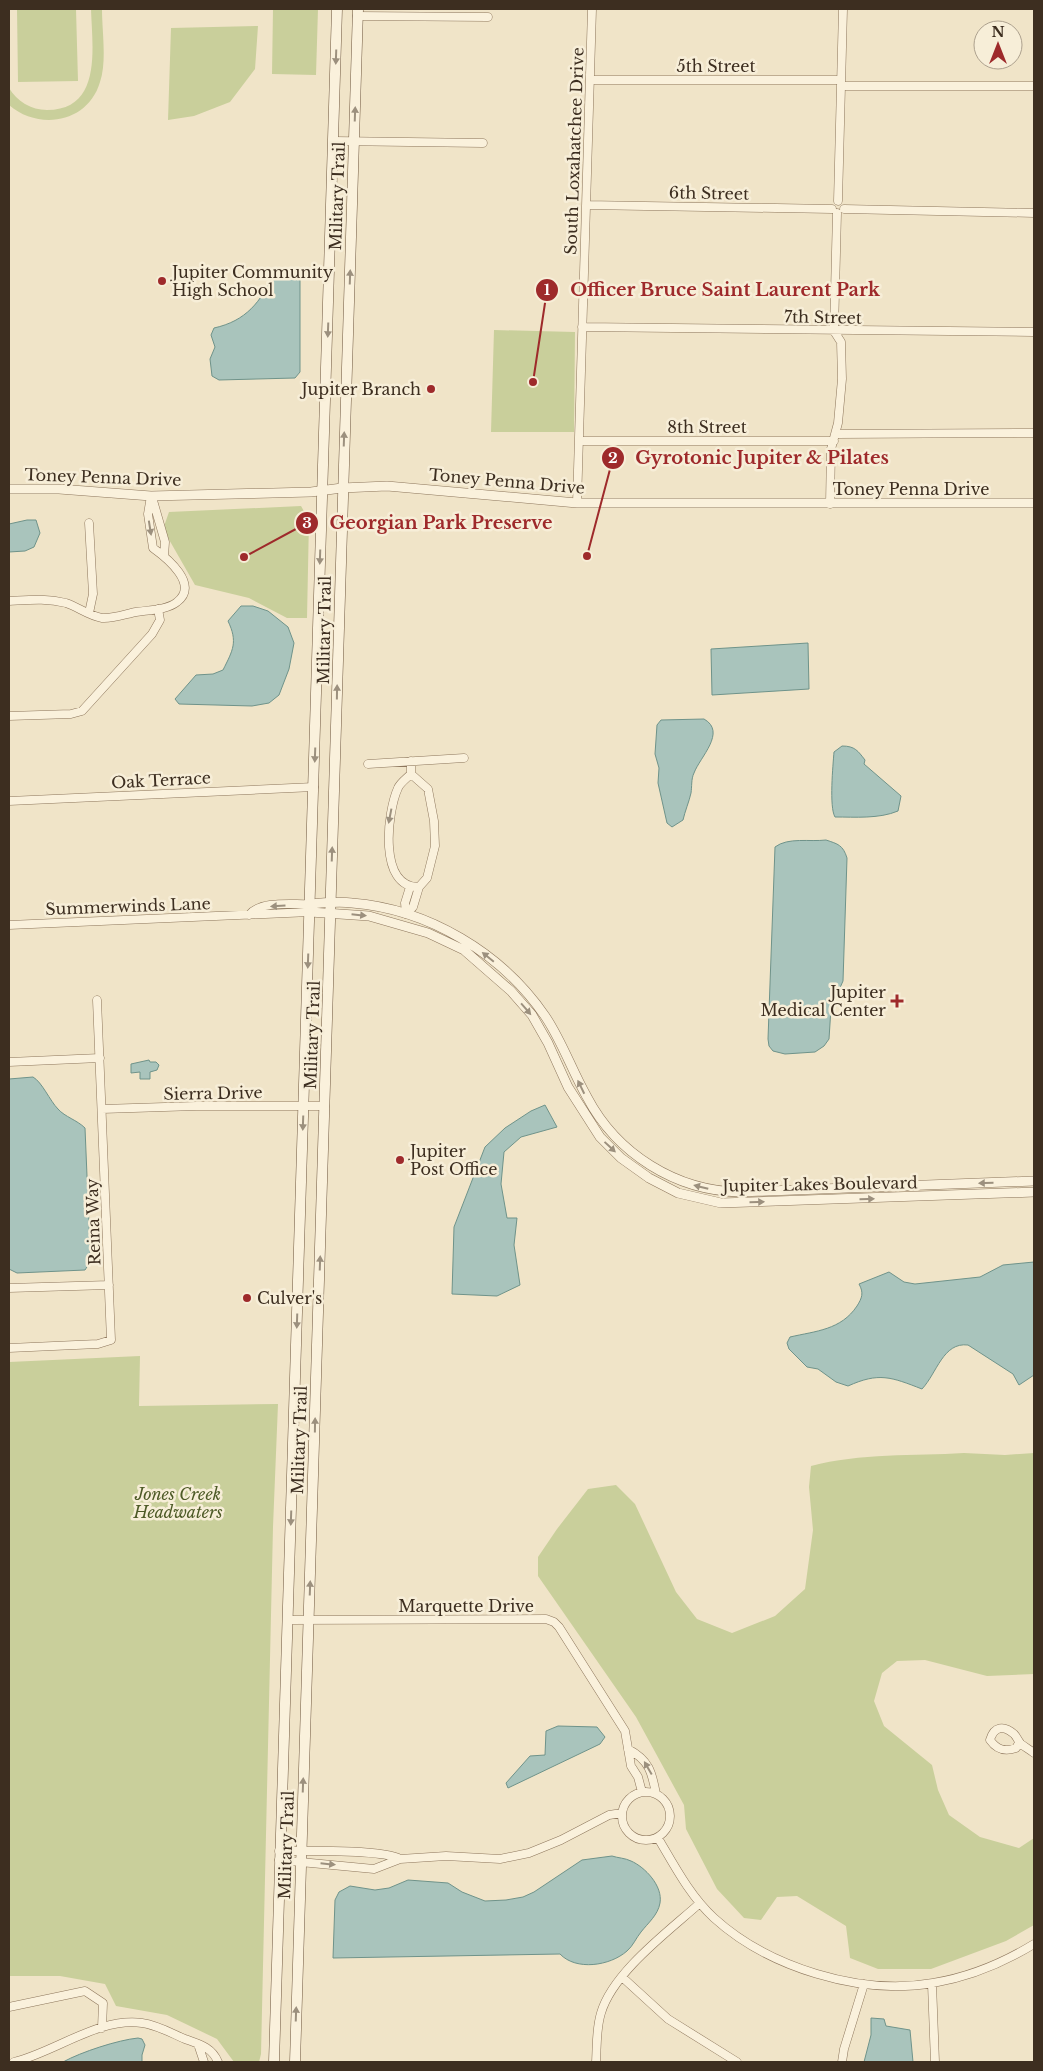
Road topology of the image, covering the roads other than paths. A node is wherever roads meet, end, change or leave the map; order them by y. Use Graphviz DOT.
graph roads {
  1 [pos="338,9"];
  2 [pos="592,9"];
  3 [pos="843,9"];
  4 [pos="358,12"];
  5 [pos="488,18"];
  6 [pos="590,80"];
  7 [pos="841,83"];
  8 [pos="1034,86"];
  9 [pos="334,141"];
  10 [pos="354,141"];
  11 [pos="483,143"];
  12 [pos="586,206"];
  13 [pos="838,210"];
  14 [pos="1034,213"];
  15 [pos="582,327"];
  16 [pos="834,331"];
  17 [pos="1034,332"];
  18 [pos="1034,433"];
  19 [pos="835,437"];
  20 [pos="580,441"];
  21 [pos="9,488"];
  22 [pos="342,488"];
  23 [pos="322,491"];
  24 [pos="151,496"];
  25 [pos="576,503"];
  26 [pos="1034,503"];
  27 [pos="830,504"];
  28 [pos="89,523"];
  29 [pos="164,556"];
  30 [pos="9,601"];
  31 [pos="158,609"];
  32 [pos="89,613"];
  33 [pos="9,716"];
  34 [pos="464,758"];
  35 [pos="411,761"];
  36 [pos="368,764"];
  37 [pos="411,774"];
  38 [pos="314,787"];
  39 [pos="9,801"];
  40 [pos="410,887"];
  41 [pos="419,887"];
  42 [pos="310,908"];
  43 [pos="330,908"];
  44 [pos="406,914"];
  45 [pos="9,925"];
  46 [pos="97,1000"];
  47 [pos="100,1058"];
  48 [pos="9,1062"];
  49 [pos="304,1105"];
  50 [pos="325,1106"];
  51 [pos="102,1110"];
  52 [pos="1034,1181"];
  53 [pos="1034,1192"];
  54 [pos="109,1285"];
  55 [pos="9,1288"];
  56 [pos="9,1348"];
  57 [pos="288,1620"];
  58 [pos="309,1620"];
  59 [pos="1019,1743"];
  60 [pos="628,1749"];
  61 [pos="1034,1753"];
  62 [pos="642,1792"];
  63 [pos="656,1794"];
  64 [pos="622,1813"];
  65 [pos="658,1838"];
  66 [pos="279,1856"];
  67 [pos="300,1856"];
  68 [pos="400,1859"];
  69 [pos="700,1903"];
  70 [pos="1034,1944"];
  71 [pos="622,1977"];
  72 [pos="864,1984"];
  73 [pos="932,1984"];
  74 [pos="9,2007"];
  75 [pos="102,2028"];
  76 [pos="198,2044"];
  77 [pos="14,2062"];
  78 [pos="204,2062"];
  79 [pos="218,2062"];
  80 [pos="274,2062"];
  81 [pos="295,2062"];
  82 [pos="596,2062"];
  83 [pos="736,2062"];
  84 [pos="842,2062"];
  85 [pos="935,2062"];
  1 -- 9 [label="main road, Military Trail, one-way"];
  2 -- 6 [label="street, South Loxahatchee Drive"];
  3 -- 7 [label="street"];
  4 -- 5 [label="street"];
  10 -- 4 [label="main road, Military Trail, one-way"];
  6 -- 7 [label="street, 5th Street"];
  6 -- 12 [label="street, South Loxahatchee Drive"];
  7 -- 8 [label="street, 5th Street"];
  7 -- 13 [label="street"];
  9 -- 10 [label="street"];
  9 -- 23 [label="main road, Military Trail, one-way"];
  10 -- 11 [label="street"];
  22 -- 10 [label="main road, Military Trail, one-way"];
  12 -- 13 [label="street, 6th Street"];
  12 -- 15 [label="street, South Loxahatchee Drive"];
  13 -- 14 [label="street, 6th Street"];
  13 -- 16 [label="street"];
  15 -- 16 [label="street, 7th Street"];
  15 -- 20 [label="street, South Loxahatchee Drive"];
  16 -- 17 [label="street, 7th Street"];
  16 -- 19 [label="street"];
  18 -- 19 [label="street, 8th Street"];
  19 -- 20 [label="street, 8th Street"];
  19 -- 27 [label="street"];
  20 -- 25 [label="street, South Loxahatchee Drive"];
  21 -- 24 [label="street, Toney Penna Drive"];
  22 -- 23 [label="street, Toney Penna Drive"];
  22 -- 25 [label="street, Toney Penna Drive"];
  43 -- 22 [label="main road, Military Trail, one-way"];
  23 -- 24 [label="street, Toney Penna Drive"];
  23 -- 38 [label="main road, Military Trail, one-way"];
  24 -- 29 [label="street"];
  24 -- 29 [label="street, one-way"];
  25 -- 27 [label="street, Toney Penna Drive"];
  26 -- 27 [label="street, Toney Penna Drive"];
  28 -- 32 [label="street"];
  29 -- 31 [label="street"];
  30 -- 32 [label="street"];
  31 -- 32 [label="street"];
  31 -- 33 [label="street"];
  34 -- 35 [label="street"];
  35 -- 36 [label="street"];
  35 -- 37 [label="street"];
  37 -- 40 [label="street, one-way"];
  37 -- 41 [label="street"];
  38 -- 39 [label="street, Oak Terrace"];
  38 -- 42 [label="main road, Military Trail"];
  40 -- 41 [label="street"];
  40 -- 44 [label="street"];
  41 -- 44 [label="street"];
  42 -- 43 [label="street, Jupiter Lakes Boulevard"];
  42 -- 45 [label="street, Summerwinds Lane"];
  42 -- 49 [label="main road, Military Trail, one-way"];
  43 -- 44 [label="street, Jupiter Lakes Boulevard"];
  43 -- 50 [label="main road, Military Trail"];
  43 -- 53 [label="street, Jupiter Lakes Boulevard, one-way"];
  52 -- 44 [label="street, Jupiter Lakes Boulevard, one-way"];
  46 -- 47 [label="street, Reina Way"];
  47 -- 48 [label="street"];
  47 -- 51 [label="street, Reina Way"];
  49 -- 50 [label="street, Sierra Drive"];
  49 -- 51 [label="street, Sierra Drive"];
  49 -- 57 [label="main road, Military Trail, one-way"];
  58 -- 50 [label="main road, Military Trail, one-way"];
  51 -- 54 [label="street, Reina Way"];
  54 -- 55 [label="street"];
  54 -- 56 [label="street, Reina Way"];
  57 -- 58 [label="street, Marquette Drive"];
  57 -- 66 [label="main road, Military Trail"];
  58 -- 60 [label="street, Marquette Drive"];
  67 -- 58 [label="main road, Military Trail, one-way"];
  59 -- 61 [label="street"];
  60 -- 62 [label="street, Marquette Drive"];
  63 -- 60 [label="street, one-way"];
  62 -- 63 [label="street"];
  62 -- 64 [label="street"];
  63 -- 65 [label="street"];
  64 -- 65 [label="street"];
  64 -- 68 [label="street"];
  65 -- 69 [label="street"];
  66 -- 67 [label="street"];
  66 -- 80 [label="main road, Military Trail"];
  67 -- 68 [label="street"];
  67 -- 68 [label="street, one-way"];
  81 -- 67 [label="main road, Military Trail, one-way"];
  69 -- 71 [label="street"];
  69 -- 72 [label="street"];
  70 -- 73 [label="street"];
  71 -- 82 [label="street"];
  71 -- 83 [label="street"];
  72 -- 73 [label="street"];
  72 -- 84 [label="street"];
  73 -- 85 [label="street"];
  74 -- 75 [label="street"];
  75 -- 76 [label="street"];
  75 -- 77 [label="street"];
  76 -- 78 [label="street"];
  76 -- 79 [label="street"];
}
